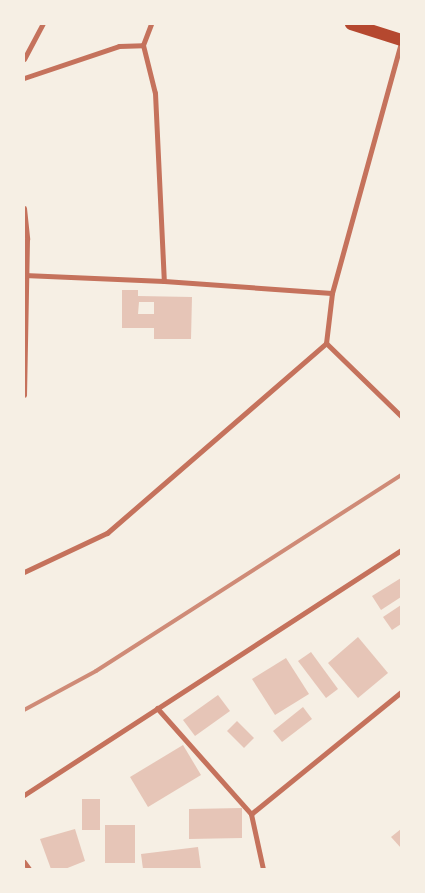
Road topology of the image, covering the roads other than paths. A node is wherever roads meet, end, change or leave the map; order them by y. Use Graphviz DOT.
graph roads {
  1 [pos="43,24"];
  2 [pos="151,24"];
  3 [pos="351,24"];
  4 [pos="401,41"];
  5 [pos="143,44"];
  6 [pos="24,59"];
  7 [pos="24,78"];
  8 [pos="24,208"];
  9 [pos="25,275"];
  10 [pos="164,281"];
  11 [pos="332,293"];
  12 [pos="326,343"];
  13 [pos="24,395"];
  14 [pos="401,416"];
  15 [pos="401,550"];
  16 [pos="24,572"];
  17 [pos="401,692"];
  18 [pos="157,708"];
  19 [pos="24,795"];
  20 [pos="252,814"];
  21 [pos="24,862"];
  22 [pos="29,869"];
  23 [pos="263,869"];
  1 -- 6 [label="street"];
  2 -- 5 [label="street"];
  3 -- 4 [label="main road"];
  4 -- 11 [label="street"];
  5 -- 7 [label="street"];
  5 -- 10 [label="street"];
  8 -- 9 [label="street"];
  9 -- 10 [label="street"];
  9 -- 13 [label="street"];
  10 -- 11 [label="street"];
  11 -- 12 [label="street"];
  12 -- 14 [label="street"];
  12 -- 16 [label="street"];
  15 -- 18 [label="street"];
  17 -- 20 [label="street"];
  18 -- 19 [label="street"];
  18 -- 20 [label="street"];
  20 -- 23 [label="street"];
  21 -- 22 [label="street"];
}
